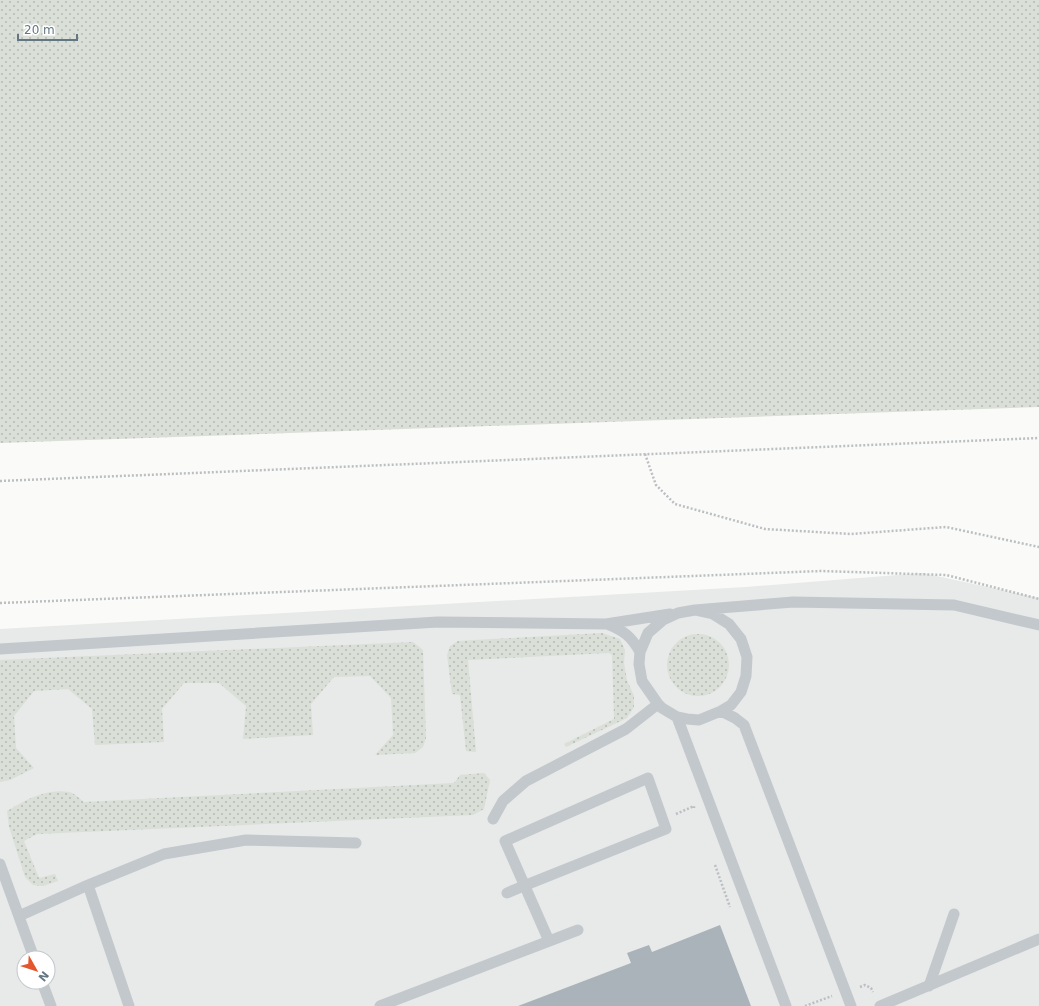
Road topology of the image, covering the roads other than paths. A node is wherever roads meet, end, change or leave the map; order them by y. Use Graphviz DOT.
graph roads {
  1 [pos="695,610"];
  2 [pos="678,613"];
  3 [pos="606,624"];
  4 [pos="1039,625"];
  5 [pos="0,649"];
  6 [pos="640,652"];
  7 [pos="658,704"];
  8 [pos="721,711"];
  9 [pos="677,717"];
  10 [pos="493,819"];
  11 [pos="356,843"];
  12 [pos="0,864"];
  13 [pos="88,885"];
  14 [pos="526,886"];
  15 [pos="507,893"];
  16 [pos="954,914"];
  17 [pos="19,916"];
  18 [pos="578,930"];
  19 [pos="1039,939"];
  20 [pos="549,941"];
  21 [pos="31,950"];
  22 [pos="929,986"];
  23 [pos="45,990"];
  24 [pos="51,1006"];
  25 [pos="129,1006"];
  26 [pos="380,1006"];
  27 [pos="786,1006"];
  28 [pos="851,1006"];
  29 [pos="880,1006"];
  1 -- 2 [label="lane"];
  1 -- 4 [label="lane"];
  1 -- 8 [label="lane"];
  2 -- 3 [label="lane"];
  2 -- 6 [label="lane"];
  3 -- 5 [label="lane"];
  3 -- 6 [label="lane"];
  6 -- 7 [label="lane"];
  7 -- 9 [label="lane"];
  7 -- 10 [label="lane"];
  8 -- 9 [label="lane"];
  8 -- 28 [label="lane"];
  9 -- 27 [label="lane"];
  11 -- 13 [label="lane"];
  12 -- 17 [label="lane"];
  13 -- 17 [label="lane"];
  13 -- 25 [label="lane"];
  14 -- 14 [label="lane"];
  14 -- 15 [label="lane"];
  14 -- 20 [label="lane"];
  16 -- 22 [label="lane"];
  17 -- 21 [label="lane"];
  18 -- 20 [label="lane"];
  19 -- 22 [label="lane"];
  20 -- 26 [label="lane"];
  22 -- 29 [label="lane"];
  23 -- 24 [label="lane"];
}
